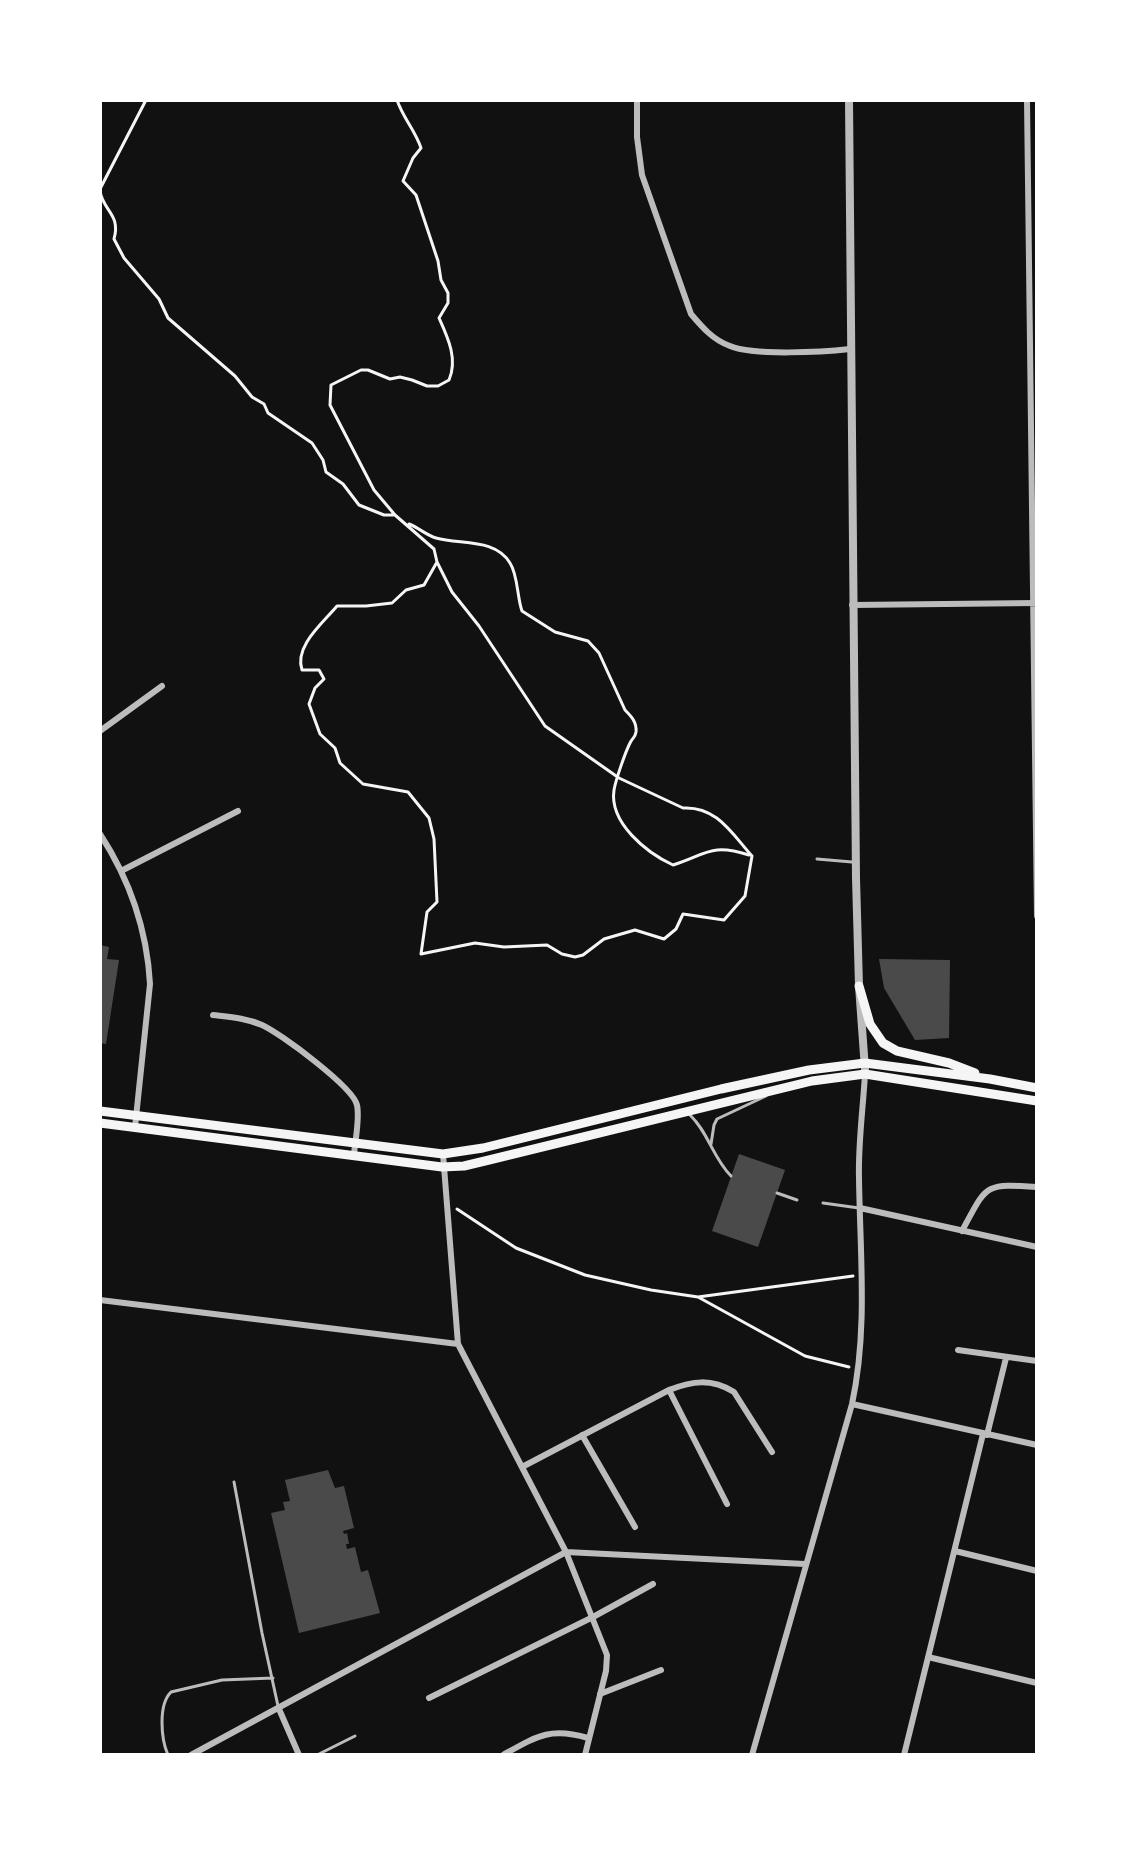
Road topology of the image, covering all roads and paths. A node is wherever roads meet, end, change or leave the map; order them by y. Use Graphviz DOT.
graph roads {
  1 [pos="146,100"];
  2 [pos="397,100"];
  3 [pos="637,100"];
  4 [pos="849,100"];
  5 [pos="1027,100"];
  6 [pos="100,190"];
  7 [pos="850,349"];
  8 [pos="1034,410"];
  9 [pos="395,515"];
  10 [pos="406,524"];
  11 [pos="437,562"];
  12 [pos="1035,603"];
  13 [pos="852,605"];
  14 [pos="162,686"];
  15 [pos="100,731"];
  16 [pos="619,778"];
  17 [pos="1035,782"];
  18 [pos="238,811"];
  19 [pos="100,834"];
  20 [pos="108,846"];
  21 [pos="100,851"];
  22 [pos="752,856"];
  23 [pos="817,859"];
  24 [pos="856,862"];
  25 [pos="121,871"];
  26 [pos="1037,916"];
  27 [pos="859,986"];
  28 [pos="213,1015"];
  29 [pos="865,1069"];
  30 [pos="990,1079"];
  31 [pos="1037,1088"];
  32 [pos="778,1089"];
  33 [pos="1037,1101"];
  34 [pos="100,1111"];
  35 [pos="687,1112"];
  36 [pos="136,1115"];
  37 [pos="100,1123"];
  38 [pos="135,1127"];
  39 [pos="355,1144"];
  40 [pos="711,1144"];
  41 [pos="443,1154"];
  42 [pos="354,1155"];
  43 [pos="442,1167"];
  44 [pos="731,1176"];
  45 [pos="1037,1187"];
  46 [pos="777,1193"];
  47 [pos="797,1200"];
  48 [pos="823,1203"];
  49 [pos="447,1204"];
  50 [pos="860,1208"];
  51 [pos="962,1231"];
  52 [pos="1037,1247"];
  53 [pos="862,1275"];
  54 [pos="698,1297"];
  55 [pos="100,1300"];
  56 [pos="458,1344"];
  57 [pos="958,1350"];
  58 [pos="1006,1358"];
  59 [pos="1037,1361"];
  60 [pos="859,1370"];
  61 [pos="669,1390"];
  62 [pos="852,1404"];
  63 [pos="985,1434"];
  64 [pos="582,1435"];
  65 [pos="1037,1445"];
  66 [pos="772,1452"];
  67 [pos="522,1467"];
  68 [pos="234,1482"];
  69 [pos="727,1504"];
  70 [pos="635,1527"];
  71 [pos="955,1551"];
  72 [pos="566,1552"];
  73 [pos="805,1564"];
  74 [pos="1037,1571"];
  75 [pos="653,1584"];
  76 [pos="593,1617"];
  77 [pos="928,1657"];
  78 [pos="661,1670"];
  79 [pos="273,1678"];
  80 [pos="1037,1683"];
  81 [pos="600,1694"];
  82 [pos="429,1698"];
  83 [pos="279,1709"];
  84 [pos="355,1736"];
  85 [pos="588,1738"];
  86 [pos="168,1755"];
  87 [pos="191,1755"];
  88 [pos="299,1755"];
  89 [pos="317,1755"];
  90 [pos="503,1755"];
  91 [pos="585,1755"];
  92 [pos="752,1755"];
  93 [pos="904,1755"];
  1 -- 6 [label="path"];
  2 -- 9 [label="path"];
  3 -- 7 [label="street"];
  4 -- 7 [label="street"];
  5 -- 8 [label="street"];
  6 -- 9 [label="path"];
  7 -- 13 [label="street"];
  8 -- 12 [label="street"];
  9 -- 10 [label="path"];
  10 -- 11 [label="path"];
  10 -- 16 [label="path"];
  11 -- 16 [label="path"];
  11 -- 22 [label="path"];
  12 -- 13 [label="street"];
  12 -- 17 [label="street"];
  13 -- 24 [label="street"];
  14 -- 15 [label="street"];
  16 -- 22 [label="path"];
  16 -- 22 [label="path"];
  17 -- 26 [label="street"];
  18 -- 25 [label="street"];
  19 -- 20 [label="street"];
  20 -- 21 [label="lane"];
  20 -- 25 [label="street"];
  23 -- 24 [label="lane"];
  24 -- 27 [label="street"];
  25 -- 36 [label="street"];
  27 -- 29 [label="street"];
  27 -- 30 [label="main road"];
  28 -- 39 [label="street"];
  29 -- 30 [label="main road"];
  29 -- 32 [label="main road"];
  29 -- 33 [label="main road"];
  29 -- 41 [label="main road"];
  29 -- 50 [label="street"];
  30 -- 31 [label="main road"];
  32 -- 35 [label="main road"];
  32 -- 40 [label="lane"];
  34 -- 36 [label="main road"];
  35 -- 40 [label="lane"];
  35 -- 43 [label="main road"];
  36 -- 38 [label="street"];
  36 -- 39 [label="main road"];
  37 -- 38 [label="main road"];
  38 -- 42 [label="main road"];
  39 -- 41 [label="main road"];
  39 -- 42 [label="street"];
  40 -- 44 [label="lane"];
  41 -- 43 [label="street"];
  42 -- 43 [label="main road"];
  43 -- 49 [label="street"];
  45 -- 51 [label="street"];
  46 -- 47 [label="lane"];
  48 -- 50 [label="lane"];
  49 -- 54 [label="path"];
  49 -- 56 [label="street"];
  50 -- 51 [label="street"];
  50 -- 53 [label="street"];
  51 -- 52 [label="street"];
  53 -- 54 [label="path"];
  53 -- 60 [label="street"];
  54 -- 60 [label="path"];
  55 -- 56 [label="street"];
  56 -- 67 [label="street"];
  57 -- 58 [label="street"];
  58 -- 59 [label="street"];
  58 -- 63 [label="street"];
  60 -- 62 [label="street"];
  61 -- 64 [label="street"];
  61 -- 66 [label="street"];
  61 -- 69 [label="street"];
  62 -- 63 [label="street"];
  62 -- 73 [label="street"];
  63 -- 65 [label="street"];
  63 -- 71 [label="street"];
  64 -- 67 [label="street"];
  64 -- 70 [label="street"];
  67 -- 72 [label="street"];
  68 -- 79 [label="lane"];
  71 -- 74 [label="street"];
  71 -- 77 [label="street"];
  72 -- 73 [label="street"];
  72 -- 76 [label="street"];
  72 -- 83 [label="street"];
  73 -- 92 [label="street"];
  75 -- 76 [label="street"];
  76 -- 81 [label="street"];
  76 -- 82 [label="street"];
  77 -- 80 [label="street"];
  77 -- 93 [label="street"];
  78 -- 81 [label="street"];
  79 -- 83 [label="lane"];
  79 -- 86 [label="lane"];
  81 -- 85 [label="street"];
  83 -- 87 [label="street"];
  83 -- 88 [label="street"];
  84 -- 89 [label="lane"];
  85 -- 90 [label="street"];
  85 -- 91 [label="street"];
}
